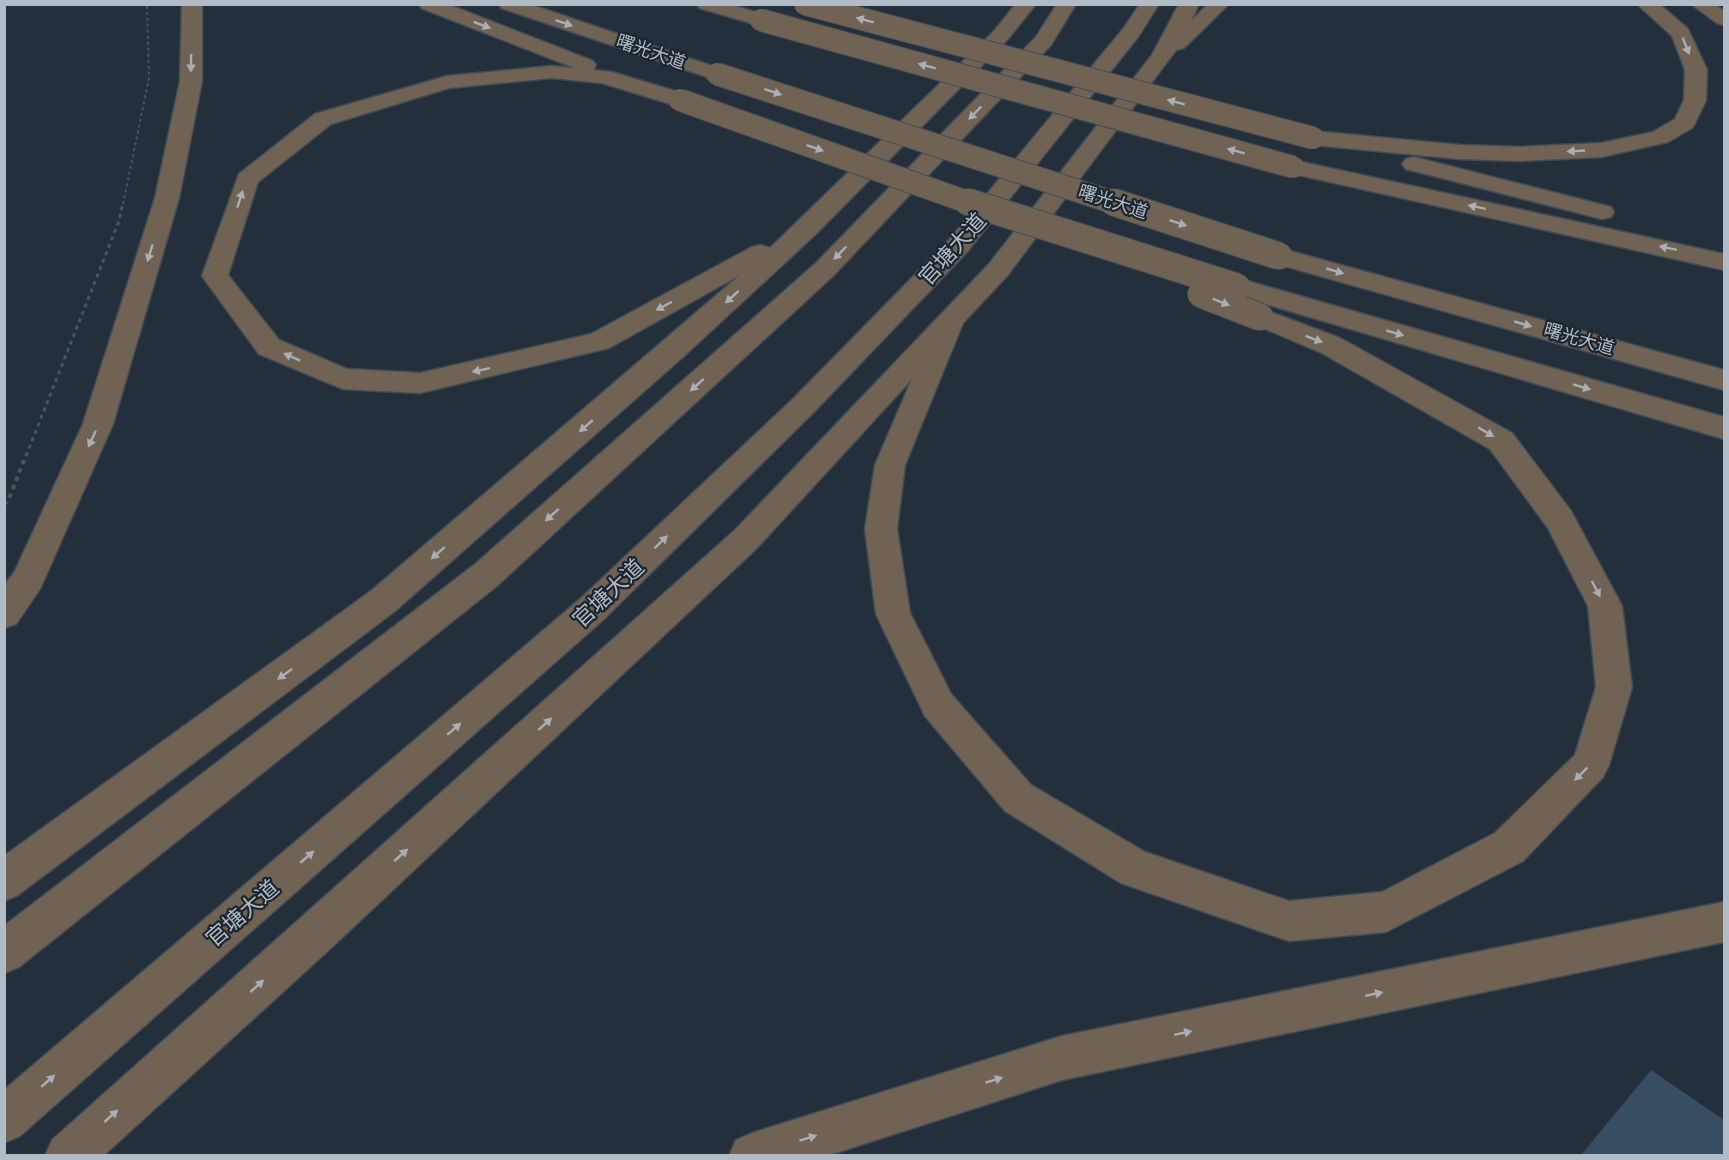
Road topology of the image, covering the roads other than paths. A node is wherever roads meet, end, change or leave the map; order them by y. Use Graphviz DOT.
graph roads {
  1 [pos="192,4"];
  2 [pos="428,4"];
  3 [pos="508,4"];
  4 [pos="706,4"];
  5 [pos="805,4"];
  6 [pos="1027,4"];
  7 [pos="1067,4"];
  8 [pos="1150,4"];
  9 [pos="1189,4"];
  10 [pos="1220,4"];
  11 [pos="1646,4"];
  12 [pos="1700,4"];
  13 [pos="1725,19"];
  14 [pos="1162,57"];
  15 [pos="680,100"];
  16 [pos="1313,138"];
  17 [pos="1011,217"];
  18 [pos="808,228"];
  19 [pos="1725,241"];
  20 [pos="1725,262"];
  21 [pos="951,321"];
  22 [pos="1725,380"];
  23 [pos="1725,428"];
  24 [pos="4,614"];
  25 [pos="4,881"];
  26 [pos="1725,922"];
  27 [pos="4,952"];
  28 [pos="4,1120"];
  29 [pos="68,1155"];
  30 [pos="752,1155"];
  1 -- 24 [label="highway, one-way"];
  2 -- 15 [label="highway, one-way"];
  3 -- 22 [label="highway, 曙光大道, one-way, bridge"];
  20 -- 4 [label="highway, one-way, bridge"];
  16 -- 5 [label="highway, one-way, bridge"];
  6 -- 18 [label="highway"];
  7 -- 27 [label="highway, one-way"];
  28 -- 8 [label="highway, 官塘大道, one-way"];
  9 -- 14 [label="highway"];
  10 -- 14 [label="highway"];
  11 -- 16 [label="highway, one-way"];
  12 -- 13 [label="highway"];
  14 -- 21 [label="highway"];
  15 -- 17 [label="highway, one-way, bridge"];
  18 -- 15 [label="highway, one-way"];
  16 -- 19 [label="highway"];
  17 -- 21 [label="highway, one-way, bridge"];
  17 -- 23 [label="highway, one-way, bridge"];
  18 -- 25 [label="highway, one-way"];
  29 -- 21 [label="highway, one-way"];
  30 -- 26 [label="highway, one-way"];
}
